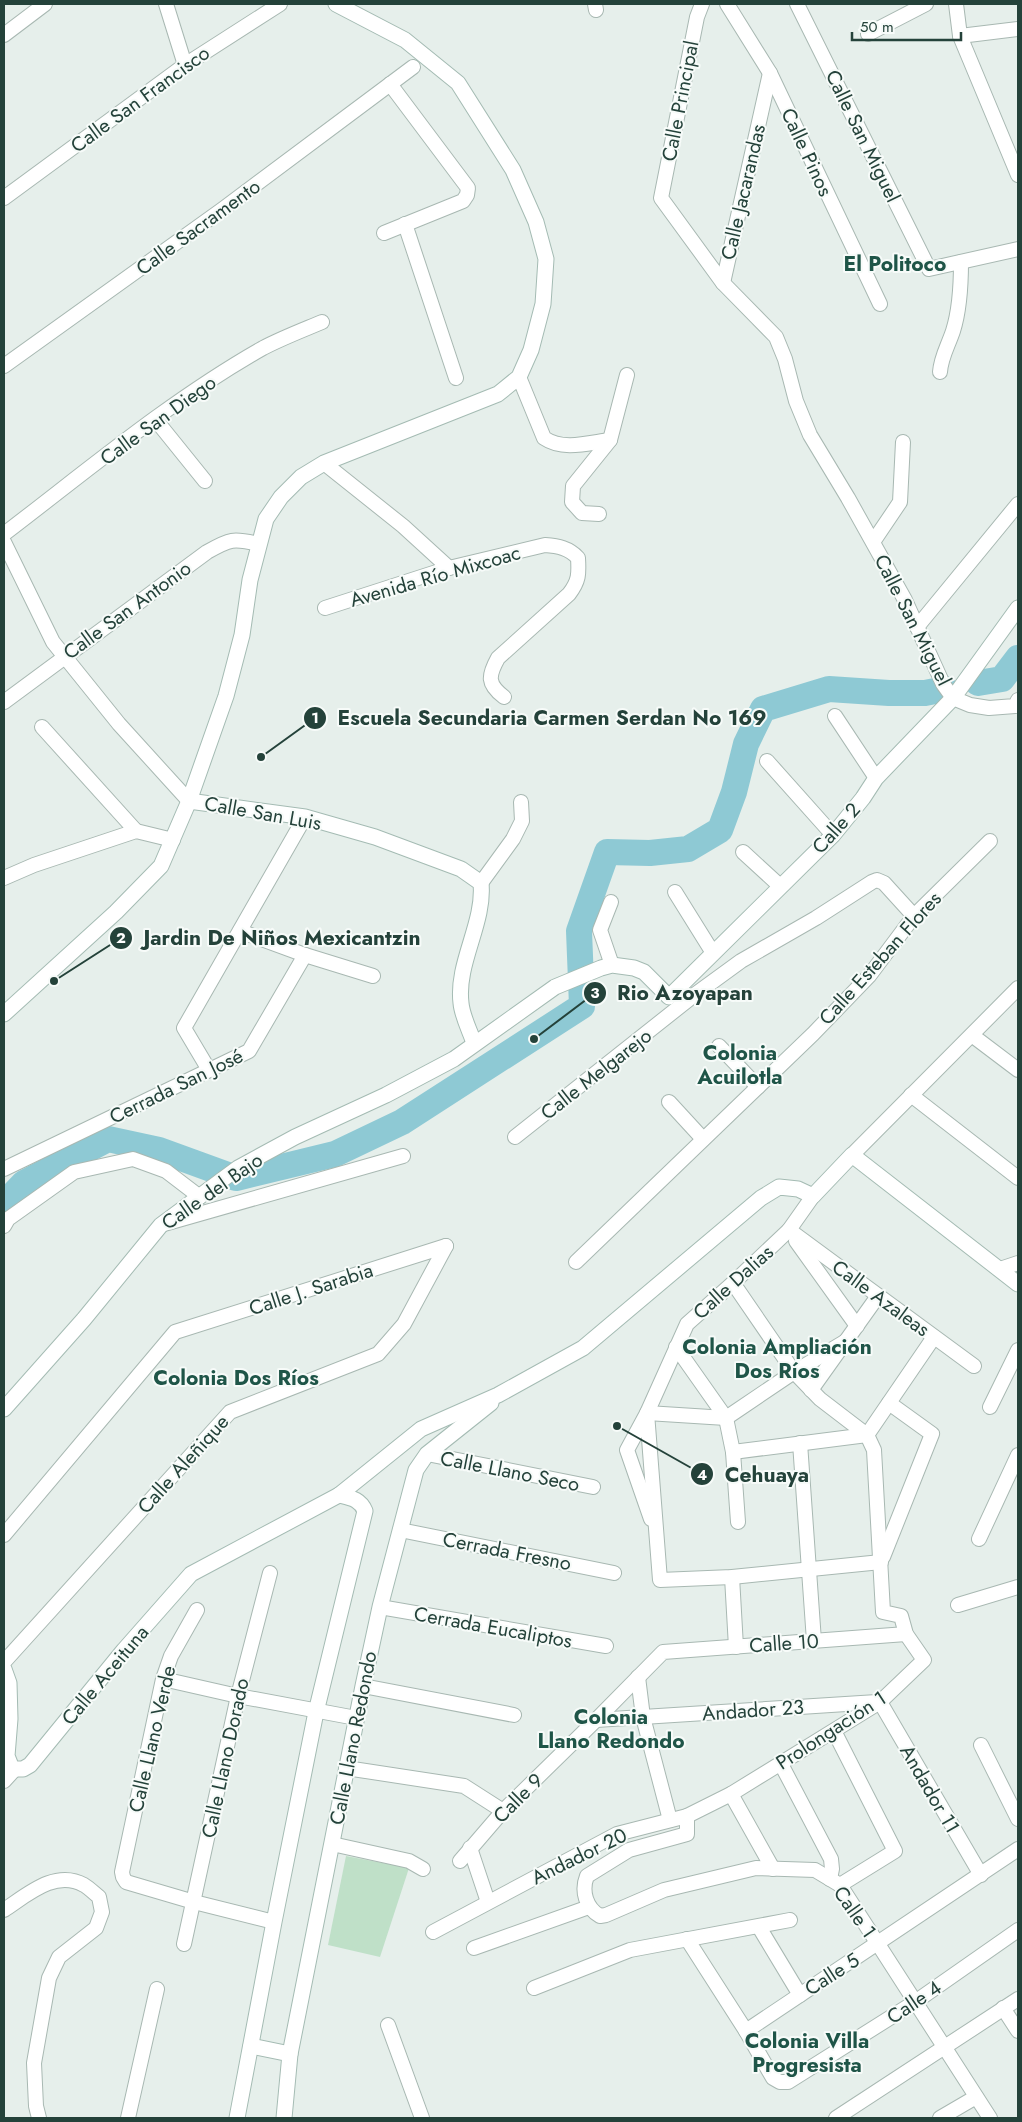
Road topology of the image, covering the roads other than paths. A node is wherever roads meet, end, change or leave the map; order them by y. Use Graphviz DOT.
graph roads {
  1 [pos="45,4"];
  2 [pos="166,4"];
  3 [pos="280,4"];
  4 [pos="336,4"];
  5 [pos="702,4"];
  6 [pos="727,4"];
  7 [pos="797,4"];
  8 [pos="926,4"];
  9 [pos="956,4"];
  10 [pos="1018,29"];
  11 [pos="868,34"];
  12 [pos="4,35"];
  13 [pos="960,36"];
  14 [pos="185,64"];
  15 [pos="413,67"];
  16 [pos="770,73"];
  17 [pos="390,84"];
  18 [pos="1018,174"];
  19 [pos="4,198"];
  20 [pos="661,198"];
  21 [pos="405,224"];
  22 [pos="384,234"];
  23 [pos="1018,249"];
  24 [pos="961,262"];
  25 [pos="723,283"];
  26 [pos="880,304"];
  27 [pos="322,322"];
  28 [pos="4,366"];
  29 [pos="940,372"];
  30 [pos="627,375"];
  31 [pos="519,377"];
  32 [pos="456,378"];
  33 [pos="155,419"];
  34 [pos="610,440"];
  35 [pos="903,442"];
  36 [pos="324,464"];
  37 [pos="205,481"];
  38 [pos="1018,504"];
  39 [pos="599,514"];
  40 [pos="4,534"];
  41 [pos="4,542"];
  42 [pos="873,542"];
  43 [pos="259,544"];
  44 [pos="449,568"];
  45 [pos="326,608"];
  46 [pos="1018,608"];
  47 [pos="917,627"];
  48 [pos="64,656"];
  49 [pos="504,697"];
  50 [pos="953,698"];
  51 [pos="4,702"];
  52 [pos="1017,704"];
  53 [pos="835,716"];
  54 [pos="42,727"];
  55 [pos="767,761"];
  56 [pos="876,778"];
  57 [pos="189,801"];
  58 [pos="521,802"];
  59 [pos="305,817"];
  60 [pos="136,831"];
  61 [pos="832,835"];
  62 [pos="172,840"];
  63 [pos="990,841"];
  64 [pos="743,852"];
  65 [pos="4,878"];
  66 [pos="481,882"];
  67 [pos="780,886"];
  68 [pos="675,892"];
  69 [pos="612,902"];
  70 [pos="914,916"];
  71 [pos="240,931"];
  72 [pos="713,954"];
  73 [pos="305,955"];
  74 [pos="606,967"];
  75 [pos="374,976"];
  76 [pos="1018,988"];
  77 [pos="674,1002"];
  78 [pos="4,1014"];
  79 [pos="973,1036"];
  80 [pos="474,1043"];
  81 [pos="719,1046"];
  82 [pos="209,1070"];
  83 [pos="1018,1070"];
  84 [pos="758,1087"];
  85 [pos="911,1095"];
  86 [pos="669,1102"];
  87 [pos="515,1137"];
  88 [pos="703,1139"];
  89 [pos="852,1155"];
  90 [pos="403,1156"];
  91 [pos="4,1169"];
  92 [pos="1018,1178"];
  93 [pos="206,1193"];
  94 [pos="813,1196"];
  95 [pos="161,1225"];
  96 [pos="4,1226"];
  97 [pos="789,1230"];
  98 [pos="446,1246"];
  99 [pos="576,1262"];
  100 [pos="1018,1263"];
  101 [pos="1000,1269"];
  102 [pos="733,1284"];
  103 [pos="1018,1284"];
  104 [pos="878,1296"];
  105 [pos="857,1326"];
  106 [pos="934,1338"];
  107 [pos="846,1341"];
  108 [pos="676,1347"];
  109 [pos="1018,1350"];
  110 [pos="974,1366"];
  111 [pos="794,1372"];
  112 [pos="811,1390"];
  113 [pos="498,1395"];
  114 [pos="888,1403"];
  115 [pos="990,1406"];
  116 [pos="4,1409"];
  117 [pos="647,1414"];
  118 [pos="726,1418"];
  119 [pos="867,1435"];
  120 [pos="800,1443"];
  121 [pos="733,1452"];
  122 [pos="427,1454"];
  123 [pos="1018,1455"];
  124 [pos="593,1487"];
  125 [pos="339,1496"];
  126 [pos="738,1522"];
  127 [pos="400,1530"];
  128 [pos="4,1535"];
  129 [pos="657,1538"];
  130 [pos="979,1539"];
  131 [pos="881,1562"];
  132 [pos="808,1569"];
  133 [pos="614,1572"];
  134 [pos="270,1573"];
  135 [pos="732,1576"];
  136 [pos="1018,1587"];
  137 [pos="958,1605"];
  138 [pos="380,1607"];
  139 [pos="197,1610"];
  140 [pos="906,1634"];
  141 [pos="814,1641"];
  142 [pos="606,1646"];
  143 [pos="736,1647"];
  144 [pos="663,1652"];
  145 [pos="4,1662"];
  146 [pos="4,1669"];
  147 [pos="638,1677"];
  148 [pos="163,1679"];
  149 [pos="363,1686"];
  150 [pos="238,1696"];
  151 [pos="880,1702"];
  152 [pos="316,1712"];
  153 [pos="514,1715"];
  154 [pos="643,1717"];
  155 [pos="356,1718"];
  156 [pos="596,1720"];
  157 [pos="834,1731"];
  158 [pos="981,1746"];
  159 [pos="781,1764"];
  160 [pos="346,1768"];
  161 [pos="15,1769"];
  162 [pos="4,1781"];
  163 [pos="731,1794"];
  164 [pos="503,1811"];
  165 [pos="687,1816"];
  166 [pos="1018,1819"];
  167 [pos="670,1820"];
  168 [pos="332,1844"];
  169 [pos="470,1848"];
  170 [pos="1018,1849"];
  171 [pos="460,1861"];
  172 [pos="423,1869"];
  173 [pos="773,1869"];
  174 [pos="980,1875"];
  175 [pos="835,1882"];
  176 [pos="194,1902"];
  177 [pos="488,1902"];
  178 [pos="589,1907"];
  179 [pos="4,1910"];
  180 [pos="790,1920"];
  181 [pos="274,1922"];
  182 [pos="759,1927"];
  183 [pos="1018,1930"];
  184 [pos="433,1932"];
  185 [pos="688,1939"];
  186 [pos="184,1944"];
  187 [pos="878,1944"];
  188 [pos="474,1948"];
  189 [pos="534,1988"];
  190 [pos="157,1989"];
  191 [pos="800,1995"];
  192 [pos="1018,1999"];
  193 [pos="915,2002"];
  194 [pos="1003,2008"];
  195 [pos="388,2025"];
  196 [pos="746,2031"];
  197 [pos="1018,2031"];
  198 [pos="251,2046"];
  199 [pos="943,2046"];
  200 [pos="290,2054"];
  201 [pos="976,2096"];
  202 [pos="39,2118"];
  203 [pos="128,2118"];
  204 [pos="236,2118"];
  205 [pos="284,2118"];
  206 [pos="422,2118"];
  207 [pos="836,2118"];
  208 [pos="940,2118"];
  209 [pos="990,2118"];
  1 -- 12 [label="street"];
  2 -- 14 [label="street"];
  3 -- 14 [label="street, Calle San Francisco"];
  4 -- 31 [label="street"];
  5 -- 20 [label="street, Calle Principal"];
  6 -- 16 [label="street, Calle Pinos"];
  7 -- 24 [label="street, Calle San Miguel"];
  8 -- 11 [label="street"];
  9 -- 13 [label="street"];
  10 -- 13 [label="street"];
  13 -- 18 [label="street"];
  14 -- 19 [label="street, Calle San Francisco"];
  15 -- 17 [label="street, Calle Sacramento"];
  16 -- 25 [label="street, Calle Jacarandas"];
  16 -- 26 [label="street, Calle Pinos"];
  17 -- 21 [label="street"];
  17 -- 28 [label="street, Calle Sacramento"];
  20 -- 25 [label="street, Calle San Miguel"];
  21 -- 22 [label="street"];
  21 -- 32 [label="street"];
  23 -- 24 [label="street"];
  24 -- 29 [label="street"];
  25 -- 42 [label="street, Calle San Miguel"];
  27 -- 33 [label="street, Calle San Diego"];
  30 -- 34 [label="street"];
  31 -- 34 [label="street"];
  31 -- 36 [label="street"];
  33 -- 37 [label="street"];
  33 -- 40 [label="street, Calle San Diego"];
  34 -- 39 [label="street"];
  35 -- 42 [label="street, Calle San Miguel"];
  36 -- 43 [label="street"];
  36 -- 44 [label="street"];
  38 -- 47 [label="street"];
  41 -- 48 [label="street, Calle San Luis"];
  42 -- 47 [label="street, Calle San Miguel"];
  43 -- 48 [label="street, Calle San Antonio"];
  43 -- 57 [label="street"];
  44 -- 45 [label="street, Avenida Río Mixcoac"];
  44 -- 49 [label="street, Avenida Río Mixcoac"];
  46 -- 50 [label="street, Calle 2"];
  47 -- 50 [label="street, Calle San Miguel"];
  48 -- 51 [label="street, Calle San Antonio"];
  48 -- 57 [label="street, Calle San Luis"];
  50 -- 52 [label="street"];
  50 -- 56 [label="street, Calle 2"];
  53 -- 56 [label="street"];
  54 -- 60 [label="street"];
  55 -- 61 [label="street"];
  56 -- 61 [label="street, Calle 2"];
  57 -- 59 [label="street, Calle San Luis"];
  57 -- 62 [label="street"];
  58 -- 66 [label="street"];
  59 -- 66 [label="street, Calle San Luis"];
  59 -- 71 [label="street"];
  60 -- 62 [label="street"];
  60 -- 65 [label="street"];
  61 -- 67 [label="street, Calle 2"];
  62 -- 78 [label="street"];
  63 -- 70 [label="street, Calle Esteban Flores"];
  64 -- 67 [label="street"];
  66 -- 80 [label="street"];
  67 -- 72 [label="street, Calle 2"];
  68 -- 72 [label="street"];
  69 -- 74 [label="street"];
  70 -- 77 [label="street, Calle Melgarejo"];
  70 -- 84 [label="street, Calle Esteban Flores"];
  71 -- 73 [label="street"];
  71 -- 82 [label="street"];
  72 -- 77 [label="street, Calle 2"];
  73 -- 75 [label="street"];
  73 -- 82 [label="street, Cerrada San José"];
  74 -- 77 [label="street"];
  74 -- 80 [label="street"];
  76 -- 79 [label="street"];
  77 -- 87 [label="street, Calle Melgarejo"];
  79 -- 83 [label="street"];
  79 -- 85 [label="street"];
  80 -- 93 [label="street, Calle del Bajo"];
  81 -- 84 [label="street"];
  82 -- 91 [label="street, Cerrada San José"];
  84 -- 88 [label="street, Calle Esteban Flores"];
  85 -- 89 [label="street"];
  85 -- 92 [label="street"];
  86 -- 88 [label="street"];
  88 -- 99 [label="street, Calle Esteban Flores"];
  89 -- 94 [label="street"];
  89 -- 101 [label="street"];
  90 -- 95 [label="street"];
  93 -- 95 [label="street, Calle del Bajo"];
  93 -- 96 [label="street"];
  94 -- 97 [label="street, Calle Dalias"];
  94 -- 113 [label="street"];
  95 -- 116 [label="street, Calle del Bajo"];
  97 -- 102 [label="street, Calle Dalias"];
  97 -- 104 [label="street, Calle Azaleas"];
  97 -- 105 [label="street"];
  98 -- 128 [label="street, Calle J. Sarabia"];
  98 -- 145 [label="street, Calle Aleñique"];
  100 -- 101 [label="street"];
  101 -- 103 [label="street"];
  102 -- 108 [label="street, Calle Dalias"];
  102 -- 111 [label="street"];
  104 -- 105 [label="street"];
  104 -- 106 [label="street, Calle Azaleas"];
  105 -- 107 [label="street"];
  106 -- 110 [label="street, Calle Azaleas"];
  106 -- 114 [label="street"];
  107 -- 111 [label="street"];
  107 -- 112 [label="street"];
  108 -- 117 [label="street, Calle Dalias"];
  108 -- 118 [label="street"];
  109 -- 115 [label="street"];
  111 -- 112 [label="street"];
  111 -- 118 [label="street"];
  112 -- 119 [label="street"];
  113 -- 122 [label="street, Calle Llano Redondo"];
  113 -- 125 [label="street"];
  114 -- 119 [label="street"];
  114 -- 131 [label="street"];
  117 -- 118 [label="street"];
  117 -- 129 [label="street, Calle Dalias"];
  117 -- 129 [label="street"];
  118 -- 121 [label="street"];
  119 -- 120 [label="street"];
  119 -- 131 [label="street"];
  120 -- 121 [label="street"];
  120 -- 132 [label="street"];
  121 -- 126 [label="street"];
  122 -- 124 [label="street, Calle Llano Seco"];
  122 -- 127 [label="street, Calle Llano Redondo"];
  123 -- 130 [label="street"];
  125 -- 152 [label="street, Calle Llano Redondo"];
  125 -- 161 [label="street, Calle Aceituna"];
  127 -- 133 [label="street, Cerrada Fresno"];
  127 -- 138 [label="street, Calle Llano Redondo"];
  129 -- 135 [label="street, Calle Dalias"];
  131 -- 132 [label="street"];
  131 -- 140 [label="street"];
  132 -- 135 [label="street"];
  132 -- 141 [label="street"];
  134 -- 150 [label="street, Calle Llano Dorado"];
  135 -- 143 [label="street"];
  136 -- 137 [label="street"];
  138 -- 142 [label="street, Cerrada Eucaliptos"];
  138 -- 149 [label="street, Calle Llano Redondo"];
  139 -- 148 [label="street, Calle Llano Verde"];
  140 -- 141 [label="street, Calle 10"];
  140 -- 151 [label="street, Prolongación 1"];
  141 -- 143 [label="street, Calle 10"];
  143 -- 144 [label="street, Calle 10"];
  144 -- 147 [label="street, Calle 9"];
  146 -- 161 [label="street"];
  147 -- 154 [label="street"];
  147 -- 156 [label="street, Calle 9"];
  148 -- 150 [label="street"];
  148 -- 176 [label="street, Calle Llano Verde"];
  149 -- 153 [label="street"];
  149 -- 155 [label="street, Calle Llano Redondo"];
  150 -- 152 [label="street"];
  150 -- 176 [label="street, Calle Llano Dorado"];
  151 -- 154 [label="street, Andador 23"];
  151 -- 157 [label="street, Prolongación 1"];
  151 -- 174 [label="street, Andador 11"];
  152 -- 155 [label="street"];
  152 -- 181 [label="street, Calle Llano Redondo"];
  154 -- 156 [label="street, Andador 23"];
  154 -- 167 [label="street"];
  155 -- 160 [label="street, Calle Llano Redondo"];
  156 -- 164 [label="street, Calle 9"];
  157 -- 159 [label="street, Prolongación 1"];
  157 -- 175 [label="street"];
  158 -- 166 [label="street"];
  159 -- 163 [label="street, Prolongación 1"];
  159 -- 175 [label="street"];
  160 -- 164 [label="street"];
  160 -- 168 [label="street, Calle Llano Redondo"];
  161 -- 162 [label="street"];
  163 -- 165 [label="street, Andador 20"];
  163 -- 173 [label="street"];
  164 -- 169 [label="street, Calle 9"];
  165 -- 167 [label="street, Andador 20"];
  165 -- 178 [label="street"];
  167 -- 177 [label="street, Andador 20"];
  168 -- 172 [label="street"];
  168 -- 200 [label="street, Calle Llano Redondo"];
  169 -- 171 [label="street, Calle 9"];
  169 -- 177 [label="street"];
  170 -- 174 [label="street, Calle 5"];
  173 -- 175 [label="street, Calle 1"];
  173 -- 178 [label="street, Calle 1"];
  174 -- 187 [label="street, Calle 5"];
  175 -- 187 [label="street, Calle 1"];
  176 -- 181 [label="street"];
  176 -- 186 [label="street, Calle Llano Dorado"];
  177 -- 184 [label="street, Andador 20"];
  178 -- 188 [label="street"];
  179 -- 202 [label="street"];
  180 -- 182 [label="street"];
  181 -- 198 [label="street, Calle Llano Redondo"];
  182 -- 185 [label="street"];
  182 -- 191 [label="street"];
  183 -- 193 [label="street, Calle 4"];
  185 -- 189 [label="street"];
  185 -- 196 [label="street"];
  187 -- 191 [label="street, Calle 5"];
  187 -- 193 [label="street, Calle 1"];
  190 -- 203 [label="street"];
  191 -- 196 [label="street, Calle 5"];
  192 -- 194 [label="street"];
  193 -- 196 [label="street, Calle 4"];
  193 -- 199 [label="street, Calle 1"];
  194 -- 197 [label="street"];
  194 -- 199 [label="street"];
  195 -- 206 [label="street"];
  198 -- 200 [label="street"];
  198 -- 204 [label="street, Calle Llano Redondo"];
  199 -- 201 [label="street, Calle 1"];
  199 -- 207 [label="street"];
  200 -- 205 [label="street, Calle Llano Redondo"];
  201 -- 208 [label="street"];
  201 -- 209 [label="street, Calle 1"];
}
